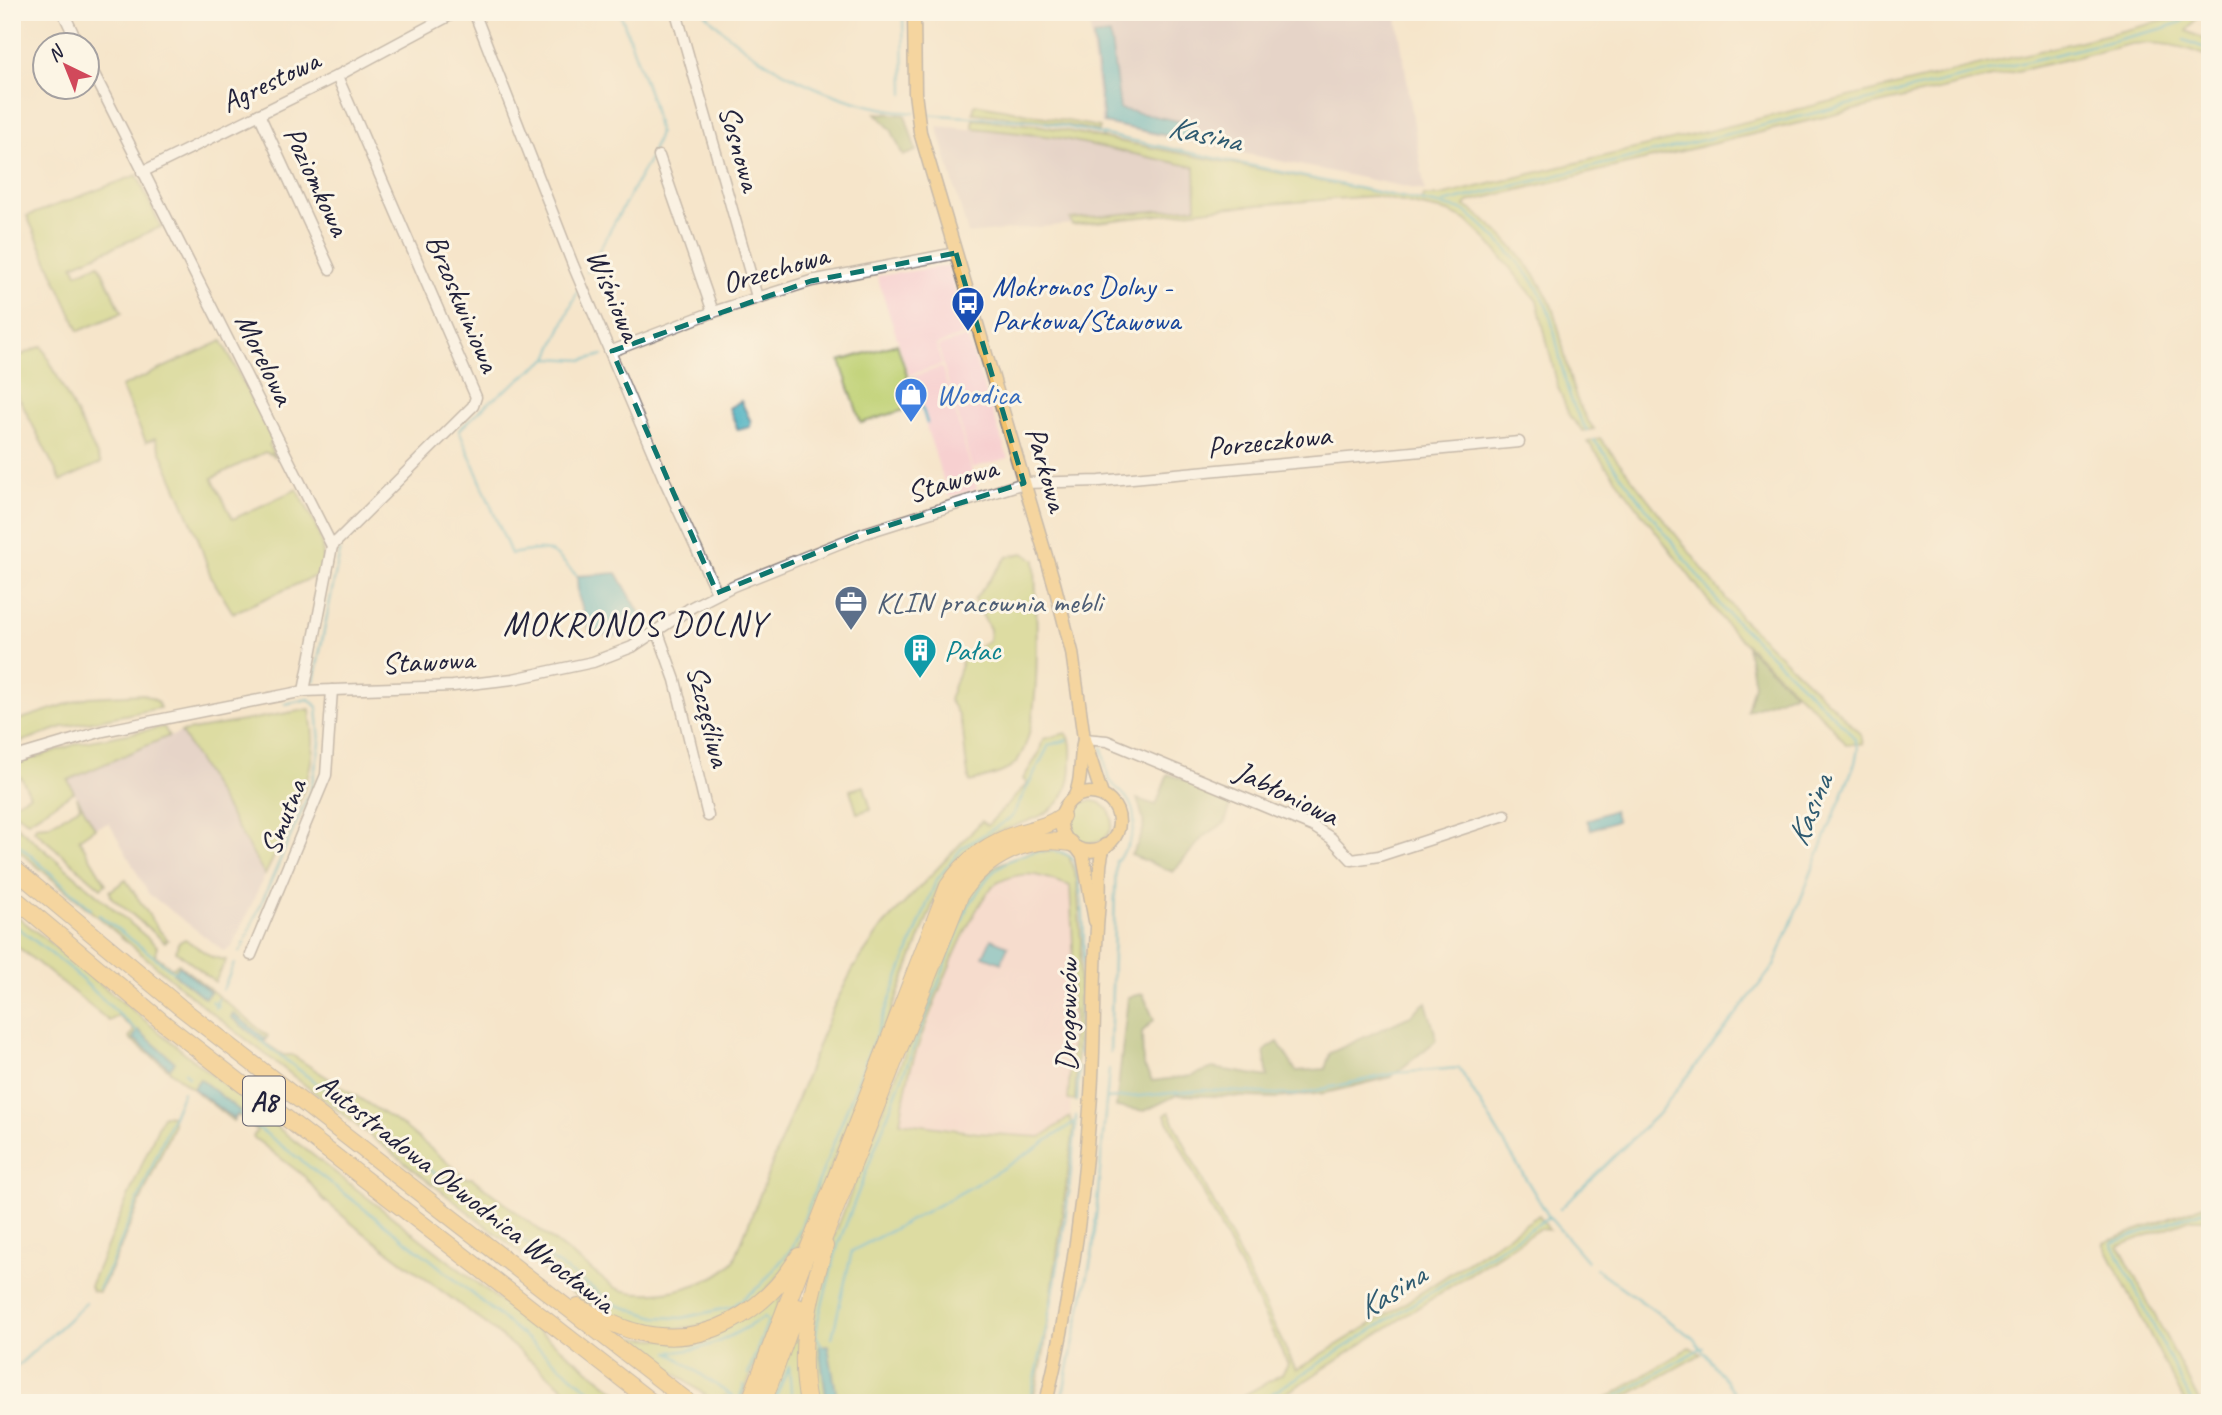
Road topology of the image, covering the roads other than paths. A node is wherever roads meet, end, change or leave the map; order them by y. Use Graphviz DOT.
graph roads {
  1 [pos="63,12"];
  2 [pos="456,12"];
  3 [pos="474,12"];
  4 [pos="676,12"];
  5 [pos="914,12"];
  6 [pos="72,32"];
  7 [pos="337,76"];
  8 [pos="102,91"];
  9 [pos="259,114"];
  10 [pos="659,156"];
  11 [pos="142,172"];
  12 [pos="956,253"];
  13 [pos="330,270"];
  14 [pos="757,297"];
  15 [pos="713,312"];
  16 [pos="612,351"];
  17 [pos="1519,442"];
  18 [pos="1024,483"];
  19 [pos="332,547"];
  20 [pos="717,593"];
  21 [pos="657,630"];
  22 [pos="332,690"];
  23 [pos="304,691"];
  24 [pos="1084,739"];
  25 [pos="12,758"];
  26 [pos="1102,795"];
  27 [pos="1074,798"];
  28 [pos="1505,815"];
  29 [pos="708,816"];
  30 [pos="1062,816"];
  31 [pos="1105,845"];
  32 [pos="1074,846"];
  33 [pos="12,867"];
  34 [pos="12,896"];
  35 [pos="1095,922"];
  36 [pos="251,955"];
  37 [pos="833,1181"];
  38 [pos="830,1227"];
  39 [pos="553,1295"];
  40 [pos="653,1403"];
  41 [pos="690,1403"];
  42 [pos="749,1403"];
  43 [pos="762,1403"];
  44 [pos="808,1403"];
  45 [pos="1046,1403"];
  1 -- 6 [label="street"];
  2 -- 7 [label="street, Agrestowa"];
  3 -- 16 [label="street, Wiśniowa"];
  4 -- 14 [label="street, Sosnowa"];
  5 -- 12 [label="main road, Parkowa"];
  7 -- 9 [label="street, Agrestowa"];
  7 -- 19 [label="street, Brzoskwiniowa"];
  8 -- 11 [label="street, Morelowa"];
  9 -- 11 [label="street, Agrestowa"];
  9 -- 13 [label="street, Poziomkowa"];
  10 -- 15 [label="street"];
  11 -- 19 [label="street, Morelowa"];
  12 -- 14 [label="street, Orzechowa"];
  12 -- 18 [label="main road, Parkowa"];
  14 -- 15 [label="street, Orzechowa"];
  15 -- 16 [label="street, Orzechowa"];
  16 -- 20 [label="street, Wiśniowa"];
  17 -- 18 [label="street, Porzeczkowa"];
  18 -- 20 [label="street, Stawowa"];
  18 -- 24 [label="main road, Parkowa"];
  19 -- 23 [label="street"];
  20 -- 21 [label="street, Stawowa"];
  21 -- 22 [label="street, Stawowa"];
  21 -- 29 [label="street, Szczęśliwa"];
  22 -- 23 [label="street, Stawowa"];
  22 -- 36 [label="street, Smutna"];
  23 -- 25 [label="street, Stawowa"];
  24 -- 26 [label="main road, Parkowa"];
  24 -- 27 [label="main road, Parkowa"];
  24 -- 28 [label="street, Jabłoniowa"];
  26 -- 27 [label="main road"];
  26 -- 31 [label="main road"];
  27 -- 30 [label="main road"];
  30 -- 32 [label="main road"];
  30 -- 37 [label="highway"];
  31 -- 32 [label="main road"];
  31 -- 35 [label="main road, Drogowców"];
  32 -- 35 [label="main road, Drogowców"];
  32 -- 38 [label="highway"];
  33 -- 39 [label="highway, Autostradowa Obwodnica Wrocławia / A8"];
  34 -- 40 [label="highway, Autostradowa Obwodnica Wrocławia / A8"];
  35 -- 45 [label="main road, Drogowców"];
  37 -- 39 [label="highway"];
  37 -- 42 [label="highway"];
  38 -- 43 [label="highway"];
  38 -- 44 [label="highway"];
  39 -- 41 [label="highway, Autostradowa Obwodnica Wrocławia / A8"];
}
